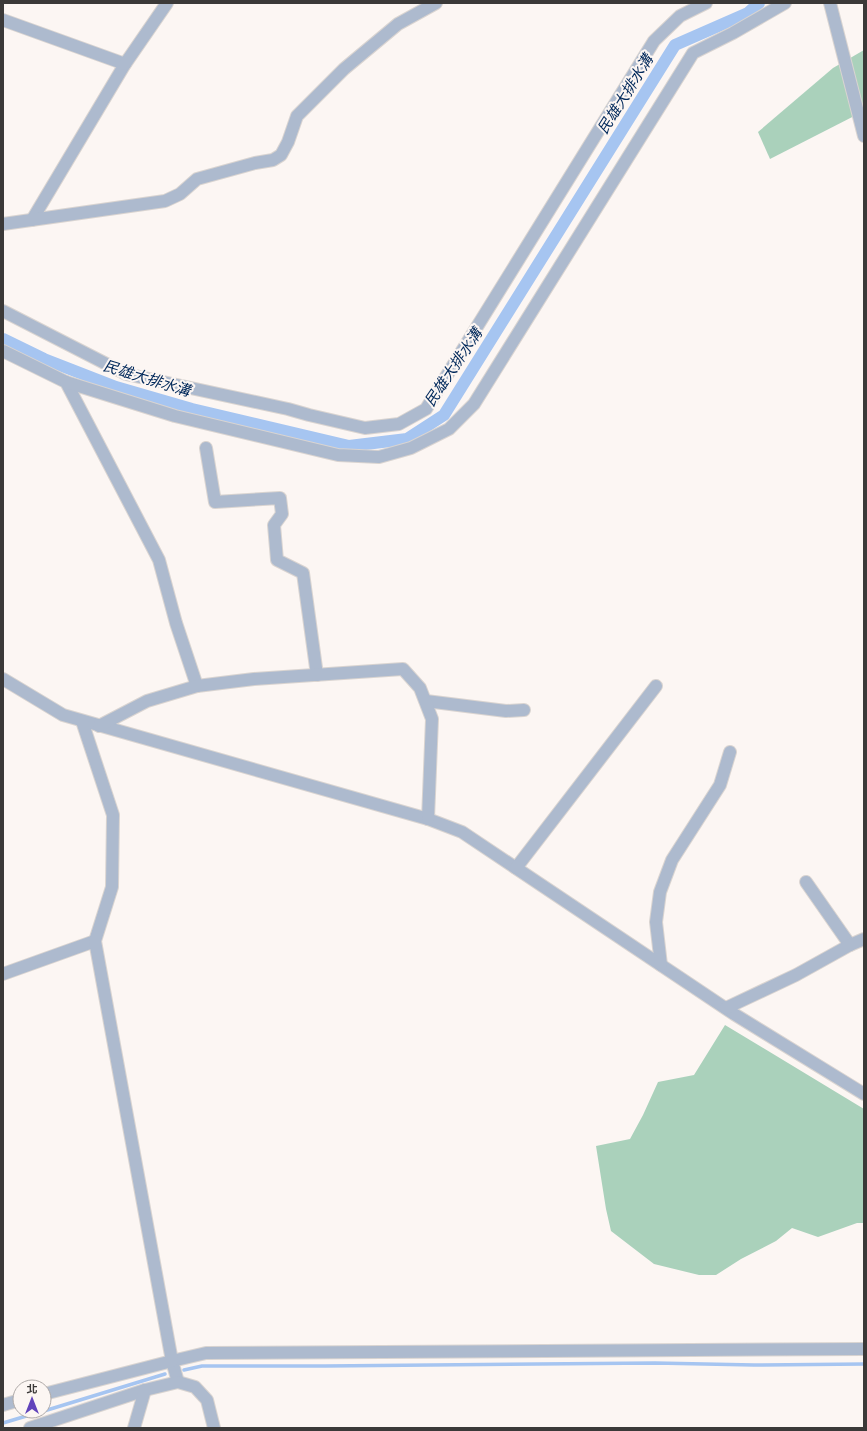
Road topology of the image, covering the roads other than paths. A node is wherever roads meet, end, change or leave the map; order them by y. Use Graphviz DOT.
graph roads {
  1 [pos="167,3"];
  2 [pos="436,3"];
  3 [pos="706,3"];
  4 [pos="785,3"];
  5 [pos="830,3"];
  6 [pos="3,20"];
  7 [pos="125,64"];
  8 [pos="864,136"];
  9 [pos="32,220"];
  10 [pos="3,224"];
  11 [pos="3,311"];
  12 [pos="3,351"];
  13 [pos="66,382"];
  14 [pos="206,448"];
  15 [pos="317,675"];
  16 [pos="3,679"];
  17 [pos="197,686"];
  18 [pos="656,686"];
  19 [pos="426,701"];
  20 [pos="524,710"];
  21 [pos="82,721"];
  22 [pos="99,726"];
  23 [pos="730,752"];
  24 [pos="428,819"];
  25 [pos="516,868"];
  26 [pos="806,882"];
  27 [pos="864,939"];
  28 [pos="95,941"];
  29 [pos="850,945"];
  30 [pos="661,965"];
  31 [pos="3,974"];
  32 [pos="726,1008"];
  33 [pos="864,1094"];
  34 [pos="864,1348"];
  35 [pos="172,1360"];
  36 [pos="178,1382"];
  37 [pos="145,1390"];
  38 [pos="52,1392"];
  39 [pos="30,1428"];
  40 [pos="134,1428"];
  41 [pos="214,1428"];
  1 -- 7 [label="street"];
  2 -- 9 [label="street"];
  3 -- 11 [label="street"];
  4 -- 13 [label="street"];
  5 -- 8 [label="street"];
  6 -- 7 [label="street"];
  7 -- 9 [label="street"];
  9 -- 10 [label="street"];
  12 -- 13 [label="street"];
  13 -- 17 [label="street"];
  14 -- 15 [label="street"];
  15 -- 17 [label="street"];
  15 -- 19 [label="street"];
  16 -- 21 [label="street"];
  17 -- 22 [label="street"];
  18 -- 25 [label="street"];
  19 -- 20 [label="street"];
  19 -- 24 [label="street"];
  21 -- 22 [label="street"];
  21 -- 28 [label="street"];
  22 -- 24 [label="street"];
  23 -- 30 [label="street"];
  24 -- 25 [label="street"];
  25 -- 30 [label="street"];
  26 -- 29 [label="street"];
  27 -- 29 [label="street"];
  28 -- 31 [label="street"];
  28 -- 35 [label="street"];
  29 -- 32 [label="street"];
  30 -- 32 [label="street"];
  32 -- 33 [label="street"];
  34 -- 35 [label="street"];
  35 -- 36 [label="street"];
  35 -- 38 [label="street"];
  36 -- 37 [label="street"];
  36 -- 41 [label="street"];
  37 -- 39 [label="street"];
  37 -- 40 [label="street"];
}
